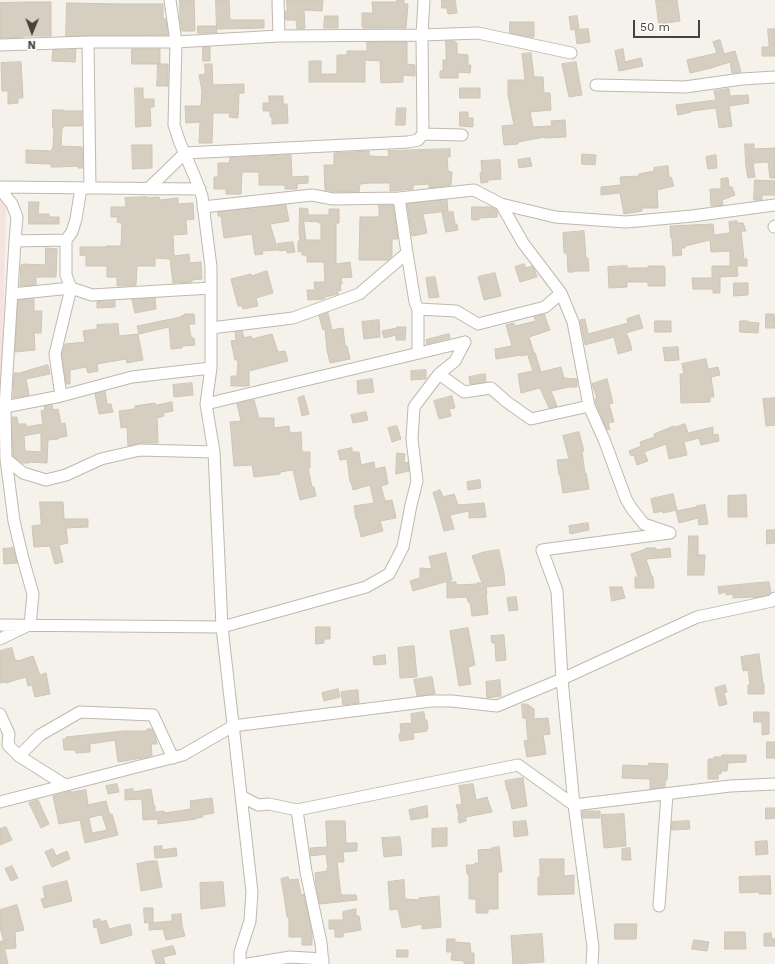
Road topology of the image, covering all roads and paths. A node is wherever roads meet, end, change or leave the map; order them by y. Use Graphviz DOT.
graph roads {
  1 [pos="170,0"];
  2 [pos="278,0"];
  3 [pos="424,0"];
  4 [pos="422,35"];
  5 [pos="279,36"];
  6 [pos="88,42"];
  7 [pos="176,42"];
  8 [pos="0,45"];
  9 [pos="571,53"];
  10 [pos="775,77"];
  11 [pos="596,85"];
  12 [pos="423,134"];
  13 [pos="462,135"];
  14 [pos="184,152"];
  15 [pos="0,188"];
  16 [pos="86,188"];
  17 [pos="148,189"];
  18 [pos="200,189"];
  19 [pos="399,198"];
  20 [pos="501,204"];
  21 [pos="775,205"];
  22 [pos="203,207"];
  23 [pos="66,240"];
  24 [pos="15,241"];
  25 [pos="407,253"];
  26 [pos="71,288"];
  27 [pos="211,288"];
  28 [pos="561,293"];
  29 [pos="12,294"];
  30 [pos="418,310"];
  31 [pos="211,328"];
  32 [pos="418,353"];
  33 [pos="211,368"];
  34 [pos="439,374"];
  35 [pos="61,396"];
  36 [pos="206,404"];
  37 [pos="589,406"];
  38 [pos="5,407"];
  39 [pos="214,452"];
  40 [pos="6,459"];
  41 [pos="23,473"];
  42 [pos="10,488"];
  43 [pos="775,598"];
  44 [pos="0,625"];
  45 [pos="30,625"];
  46 [pos="222,627"];
  47 [pos="0,639"];
  48 [pos="562,679"];
  49 [pos="0,714"];
  50 [pos="233,726"];
  51 [pos="19,756"];
  52 [pos="173,758"];
  53 [pos="65,784"];
  54 [pos="775,784"];
  55 [pos="667,794"];
  56 [pos="241,796"];
  57 [pos="0,802"];
  58 [pos="574,805"];
  59 [pos="297,810"];
  60 [pos="659,906"];
  61 [pos="323,962"];
  62 [pos="240,964"];
  63 [pos="248,964"];
  64 [pos="592,964"];
  1 -- 7 [label="street"];
  2 -- 5 [label="street"];
  3 -- 4 [label="street"];
  4 -- 5 [label="street"];
  4 -- 9 [label="street"];
  4 -- 12 [label="street"];
  5 -- 7 [label="street"];
  6 -- 7 [label="street"];
  6 -- 8 [label="street"];
  6 -- 16 [label="street"];
  7 -- 14 [label="street"];
  10 -- 11 [label="street"];
  12 -- 13 [label="street"];
  12 -- 14 [label="street"];
  14 -- 17 [label="street"];
  14 -- 18 [label="street"];
  15 -- 16 [label="street"];
  15 -- 24 [label="street"];
  16 -- 17 [label="street"];
  16 -- 23 [label="street"];
  17 -- 18 [label="street"];
  18 -- 22 [label="street"];
  19 -- 20 [label="street"];
  19 -- 22 [label="street"];
  19 -- 25 [label="street"];
  20 -- 21 [label="street"];
  20 -- 28 [label="street"];
  22 -- 27 [label="street"];
  23 -- 24 [label="street"];
  23 -- 26 [label="street"];
  24 -- 29 [label="street"];
  25 -- 30 [label="street"];
  25 -- 31 [label="street"];
  26 -- 27 [label="street"];
  26 -- 29 [label="street"];
  26 -- 35 [label="street"];
  27 -- 31 [label="street"];
  28 -- 30 [label="street"];
  28 -- 37 [label="street"];
  29 -- 38 [label="street"];
  30 -- 32 [label="street"];
  31 -- 33 [label="street"];
  32 -- 34 [label="street"];
  32 -- 36 [label="street"];
  33 -- 35 [label="street"];
  33 -- 36 [label="street"];
  34 -- 37 [label="street"];
  34 -- 46 [label="street"];
  35 -- 38 [label="street"];
  36 -- 39 [label="street"];
  37 -- 48 [label="street"];
  38 -- 40 [label="street"];
  39 -- 41 [label="street"];
  39 -- 46 [label="street"];
  40 -- 41 [label="street"];
  40 -- 42 [label="street"];
  41 -- 42 [label="street"];
  42 -- 45 [label="street"];
  43 -- 48 [label="street"];
  44 -- 45 [label="street"];
  45 -- 46 [label="street"];
  45 -- 47 [label="street"];
  46 -- 50 [label="street"];
  48 -- 50 [label="street"];
  48 -- 58 [label="street"];
  49 -- 51 [label="street"];
  50 -- 52 [label="street"];
  50 -- 56 [label="street"];
  51 -- 52 [label="street"];
  51 -- 53 [label="street"];
  52 -- 53 [label="street"];
  53 -- 57 [label="street"];
  54 -- 55 [label="street"];
  55 -- 58 [label="street"];
  55 -- 60 [label="street"];
  56 -- 59 [label="street"];
  56 -- 62 [label="street"];
  58 -- 59 [label="street"];
  58 -- 64 [label="street"];
  59 -- 61 [label="street"];
  61 -- 63 [label="street"];
}
